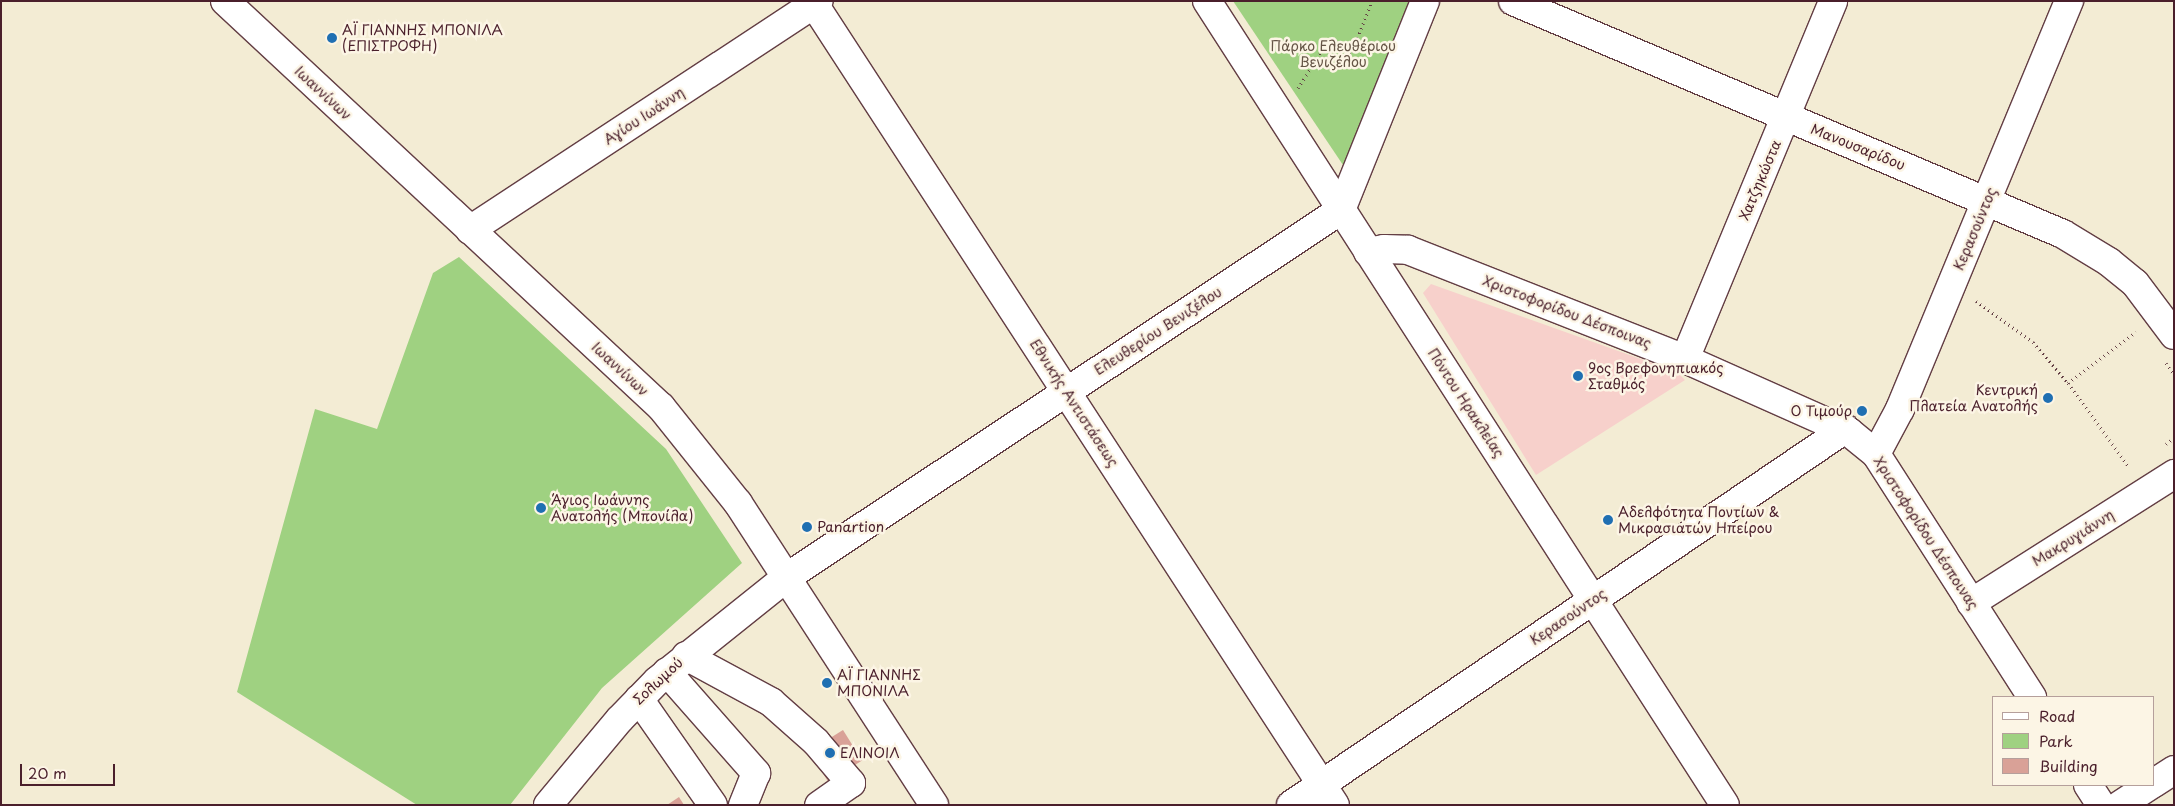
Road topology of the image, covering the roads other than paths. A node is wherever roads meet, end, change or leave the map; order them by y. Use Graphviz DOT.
graph roads {
  1 [pos="1207,1"];
  2 [pos="1425,1"];
  3 [pos="1513,1"];
  4 [pos="1833,1"];
  5 [pos="2069,1"];
  6 [pos="226,2"];
  7 [pos="815,2"];
  8 [pos="1786,118"];
  9 [pos="1987,201"];
  10 [pos="1341,210"];
  11 [pos="470,230"];
  12 [pos="1368,252"];
  13 [pos="2174,335"];
  14 [pos="1684,359"];
  15 [pos="1066,392"];
  16 [pos="1845,429"];
  17 [pos="1876,454"];
  18 [pos="2174,474"];
  19 [pos="787,577"];
  20 [pos="1592,600"];
  21 [pos="1971,603"];
  22 [pos="676,664"];
  23 [pos="2031,696"];
  24 [pos="639,698"];
  25 [pos="2174,770"];
  26 [pos="2155,782"];
  27 [pos="2089,786"];
  28 [pos="2149,786"];
  29 [pos="1328,794"];
  30 [pos="548,805"];
  31 [pos="713,805"];
  32 [pos="743,805"];
  33 [pos="820,805"];
  34 [pos="934,805"];
  35 [pos="1291,805"];
  36 [pos="1724,805"];
  37 [pos="2101,805"];
  38 [pos="2120,805"];
  1 -- 10 [label="street, Πόντου Ηρακλείας"];
  2 -- 10 [label="street"];
  3 -- 8 [label="street, Μανουσαρίδου"];
  4 -- 8 [label="street, Χατζηκώστα"];
  5 -- 9 [label="street, Κερασούντος"];
  6 -- 11 [label="street, Ιωαννίνων"];
  7 -- 11 [label="street, Αγίου Ιωάννη"];
  7 -- 15 [label="street, Εθνικής Αντιστάσεως"];
  8 -- 9 [label="street, Μανουσαρίδου"];
  8 -- 14 [label="street, Χατζηκώστα"];
  9 -- 13 [label="street, Μανουσαρίδου"];
  9 -- 17 [label="street, Κερασούντος"];
  10 -- 12 [label="street, Πόντου Ηρακλείας"];
  10 -- 15 [label="street, Ελευθερίου Βενιζέλου"];
  11 -- 19 [label="street, Ιωαννίνων"];
  12 -- 14 [label="street, Χριστοφορίδου Δέσποινας"];
  12 -- 20 [label="street, Πόντου Ηρακλείας"];
  14 -- 16 [label="street, Χριστοφορίδου Δέσποινας"];
  15 -- 19 [label="street, Ελευθερίου Βενιζέλου"];
  15 -- 29 [label="street, Εθνικής Αντιστάσεως"];
  16 -- 17 [label="street, Χριστοφορίδου Δέσποινας"];
  16 -- 20 [label="street, Κερασούντος"];
  17 -- 21 [label="street, Χριστοφορίδου Δέσποινας"];
  18 -- 21 [label="street, Μακρυγιάννη"];
  19 -- 22 [label="street, Σολωμού"];
  19 -- 34 [label="street, Ιωαννίνων"];
  20 -- 29 [label="street, Κερασούντος"];
  20 -- 36 [label="street, Πόντου Ηρακλείας"];
  21 -- 23 [label="street, Χριστοφορίδου Δέσποινας"];
  22 -- 24 [label="street, Σολωμού"];
  22 -- 32 [label="street"];
  22 -- 33 [label="street"];
  24 -- 30 [label="street, Σολωμού"];
  24 -- 31 [label="street"];
  25 -- 26 [label="street"];
  27 -- 37 [label="street"];
  28 -- 38 [label="street"];
  29 -- 35 [label="street, Κερασούντος"];
}
